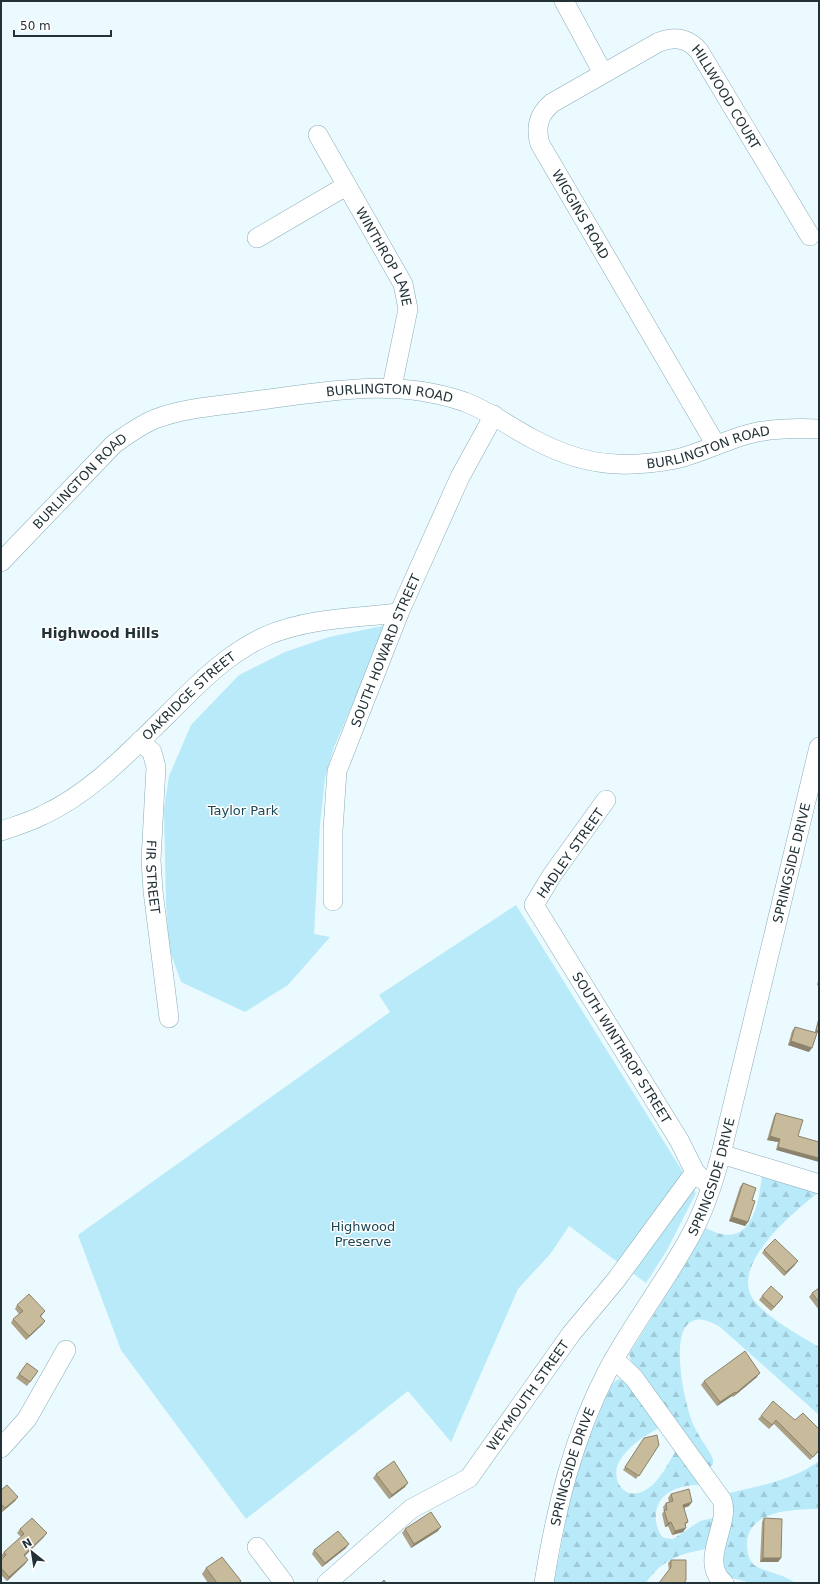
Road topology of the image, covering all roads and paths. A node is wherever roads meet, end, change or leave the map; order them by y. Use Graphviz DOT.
graph roads {
  1 [pos="564,1"];
  2 [pos="603,73"];
  3 [pos="318,135"];
  4 [pos="346,186"];
  5 [pos="810,236"];
  6 [pos="257,238"];
  7 [pos="392,387"];
  8 [pos="494,415"];
  9 [pos="819,429"];
  10 [pos="716,445"];
  11 [pos="1,562"];
  12 [pos="399,613"];
  13 [pos="140,741"];
  14 [pos="819,747"];
  15 [pos="606,800"];
  16 [pos="1,831"];
  17 [pos="333,901"];
  18 [pos="534,905"];
  19 [pos="169,1018"];
  20 [pos="721,1154"];
  21 [pos="695,1172"];
  22 [pos="819,1184"];
  23 [pos="711,1188"];
  24 [pos="66,1350"];
  25 [pos="614,1359"];
  26 [pos="1,1448"];
  27 [pos="257,1547"];
  28 [pos="284,1583"];
  29 [pos="327,1583"];
  30 [pos="544,1583"];
  31 [pos="724,1583"];
  1 -- 2 [label="street"];
  2 -- 5 [label="street, HILLWOOD COURT"];
  2 -- 10 [label="street, WIGGINS ROAD"];
  3 -- 4 [label="street, WINTHROP LANE"];
  4 -- 6 [label="street"];
  4 -- 7 [label="street, WINTHROP LANE"];
  7 -- 8 [label="street, BURLINGTON ROAD"];
  7 -- 11 [label="street, BURLINGTON ROAD"];
  8 -- 10 [label="street, BURLINGTON ROAD"];
  8 -- 12 [label="street, SOUTH HOWARD STREET"];
  9 -- 10 [label="street, BURLINGTON ROAD"];
  12 -- 13 [label="street, OAKRIDGE STREET"];
  12 -- 17 [label="street, SOUTH HOWARD STREET"];
  13 -- 16 [label="street, OAKRIDGE STREET"];
  13 -- 19 [label="street, FIR STREET"];
  14 -- 20 [label="street, SPRINGSIDE DRIVE"];
  15 -- 18 [label="street, HADLEY STREET"];
  18 -- 21 [label="street, SOUTH WINTHROP STREET"];
  20 -- 22 [label="street"];
  20 -- 23 [label="street, SPRINGSIDE DRIVE"];
  21 -- 23 [label="street, SOUTH WINTHROP STREET"];
  21 -- 29 [label="street, WEYMOUTH STREET"];
  23 -- 25 [label="street, SPRINGSIDE DRIVE"];
  24 -- 26 [label="street"];
  25 -- 30 [label="street, SPRINGSIDE DRIVE"];
  25 -- 31 [label="street"];
  27 -- 28 [label="street"];
}
